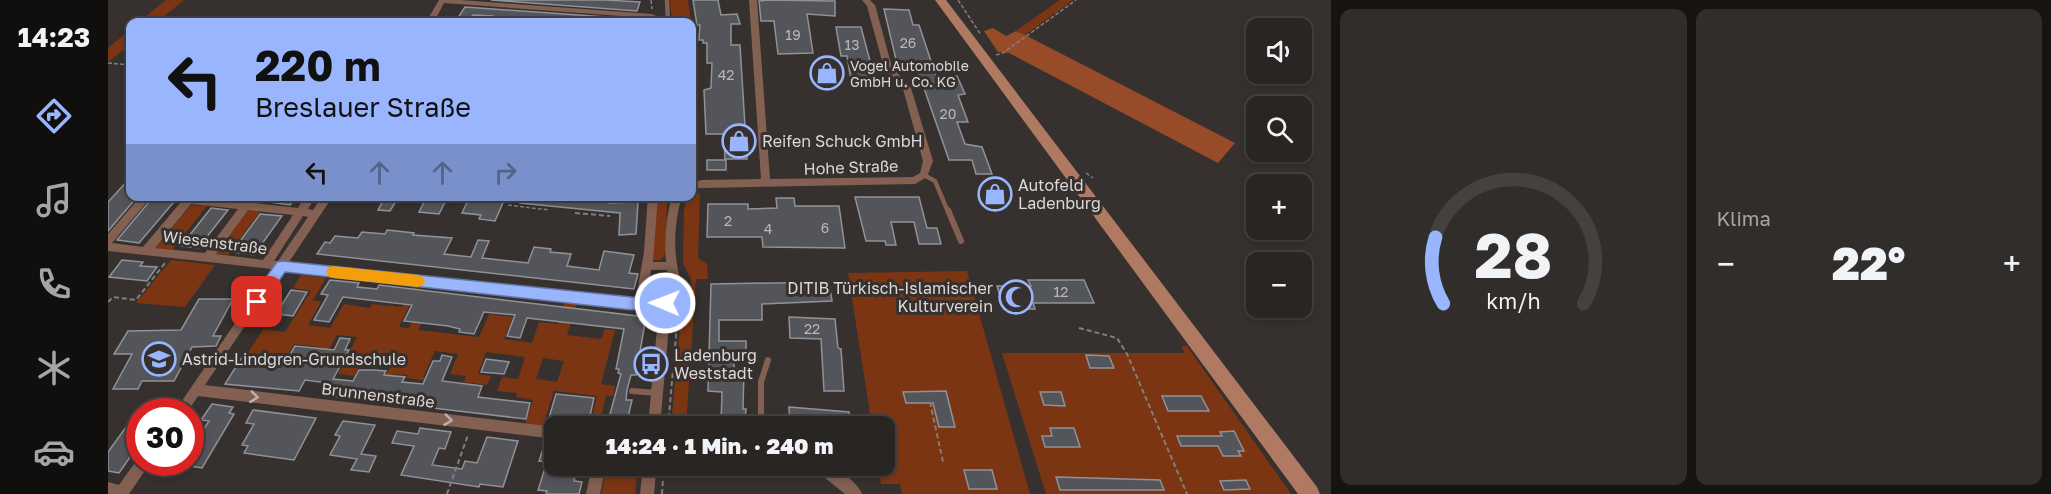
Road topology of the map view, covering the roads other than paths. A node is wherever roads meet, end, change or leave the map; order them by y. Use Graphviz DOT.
graph roads {
  1 [pos="667,0"];
  2 [pos="753,0"];
  3 [pos="866,0"];
  4 [pos="940,0"];
  5 [pos="442,1"];
  6 [pos="432,18"];
  7 [pos="640,18"];
  8 [pos="668,18"];
  9 [pos="924,175"];
  10 [pos="766,184"];
  11 [pos="696,185"];
  12 [pos="143,201"];
  13 [pos="188,201"];
  14 [pos="208,201"];
  15 [pos="249,201"];
  16 [pos="308,201"];
  17 [pos="325,201"];
  18 [pos="653,201"];
  19 [pos="676,201"];
  20 [pos="245,207"];
  21 [pos="301,213"];
  22 [pos="317,214"];
  23 [pos="108,241"];
  24 [pos="961,241"];
  25 [pos="108,247"];
  26 [pos="146,251"];
  27 [pos="207,258"];
  28 [pos="265,265"];
  29 [pos="282,266"];
  30 [pos="647,266"];
  31 [pos="672,266"];
  32 [pos="641,302"];
  33 [pos="665,303"];
  34 [pos="768,360"];
  35 [pos="196,390"];
  36 [pos="632,391"];
  37 [pos="657,393"];
  38 [pos="190,398"];
  39 [pos="655,416"];
  40 [pos="761,416"];
  41 [pos="544,432"];
  42 [pos="134,476"];
  43 [pos="597,476"];
  44 [pos="649,476"];
  45 [pos="835,476"];
  46 [pos="108,489"];
  47 [pos="122,493"];
  48 [pos="593,494"];
  49 [pos="647,494"];
  50 [pos="855,494"];
  51 [pos="1310,494"];
  1 -- 8 [label="lane"];
  2 -- 10 [label="street"];
  3 -- 9 [label="street"];
  4 -- 51 [label="main road"];
  5 -- 6 [label="street"];
  5 -- 7 [label="street"];
  9 -- 10 [label="street, Hohe Straße"];
  9 -- 24 [label="lane"];
  10 -- 11 [label="street, Hohe Straße"];
  12 -- 23 [label="street"];
  13 -- 26 [label="street"];
  14 -- 20 [label="street"];
  15 -- 20 [label="street"];
  16 -- 21 [label="street"];
  17 -- 22 [label="street"];
  18 -- 30 [label="street"];
  19 -- 31 [label="street"];
  20 -- 21 [label="street"];
  20 -- 27 [label="street"];
  21 -- 22 [label="street"];
  21 -- 28 [label="street"];
  22 -- 29 [label="street"];
  25 -- 26 [label="street, Wiesenstraße"];
  26 -- 27 [label="street, Wiesenstraße"];
  27 -- 28 [label="street, Wiesenstraße"];
  28 -- 29 [label="street, Wiesenstraße"];
  29 -- 32 [label="street, Wiesenstraße"];
  29 -- 35 [label="street"];
  30 -- 31 [label="street"];
  30 -- 32 [label="street"];
  31 -- 33 [label="street"];
  32 -- 33 [label="street, Wiesenstraße"];
  33 -- 37 [label="street"];
  34 -- 40 [label="lane"];
  35 -- 38 [label="street"];
  35 -- 41 [label="street, Brunnenstraße, one-way"];
  36 -- 37 [label="lane"];
  37 -- 39 [label="street"];
  42 -- 47 [label="street"];
  43 -- 48 [label="street"];
  44 -- 49 [label="street"];
  45 -- 50 [label="street"];
  46 -- 47 [label="street"];
}
